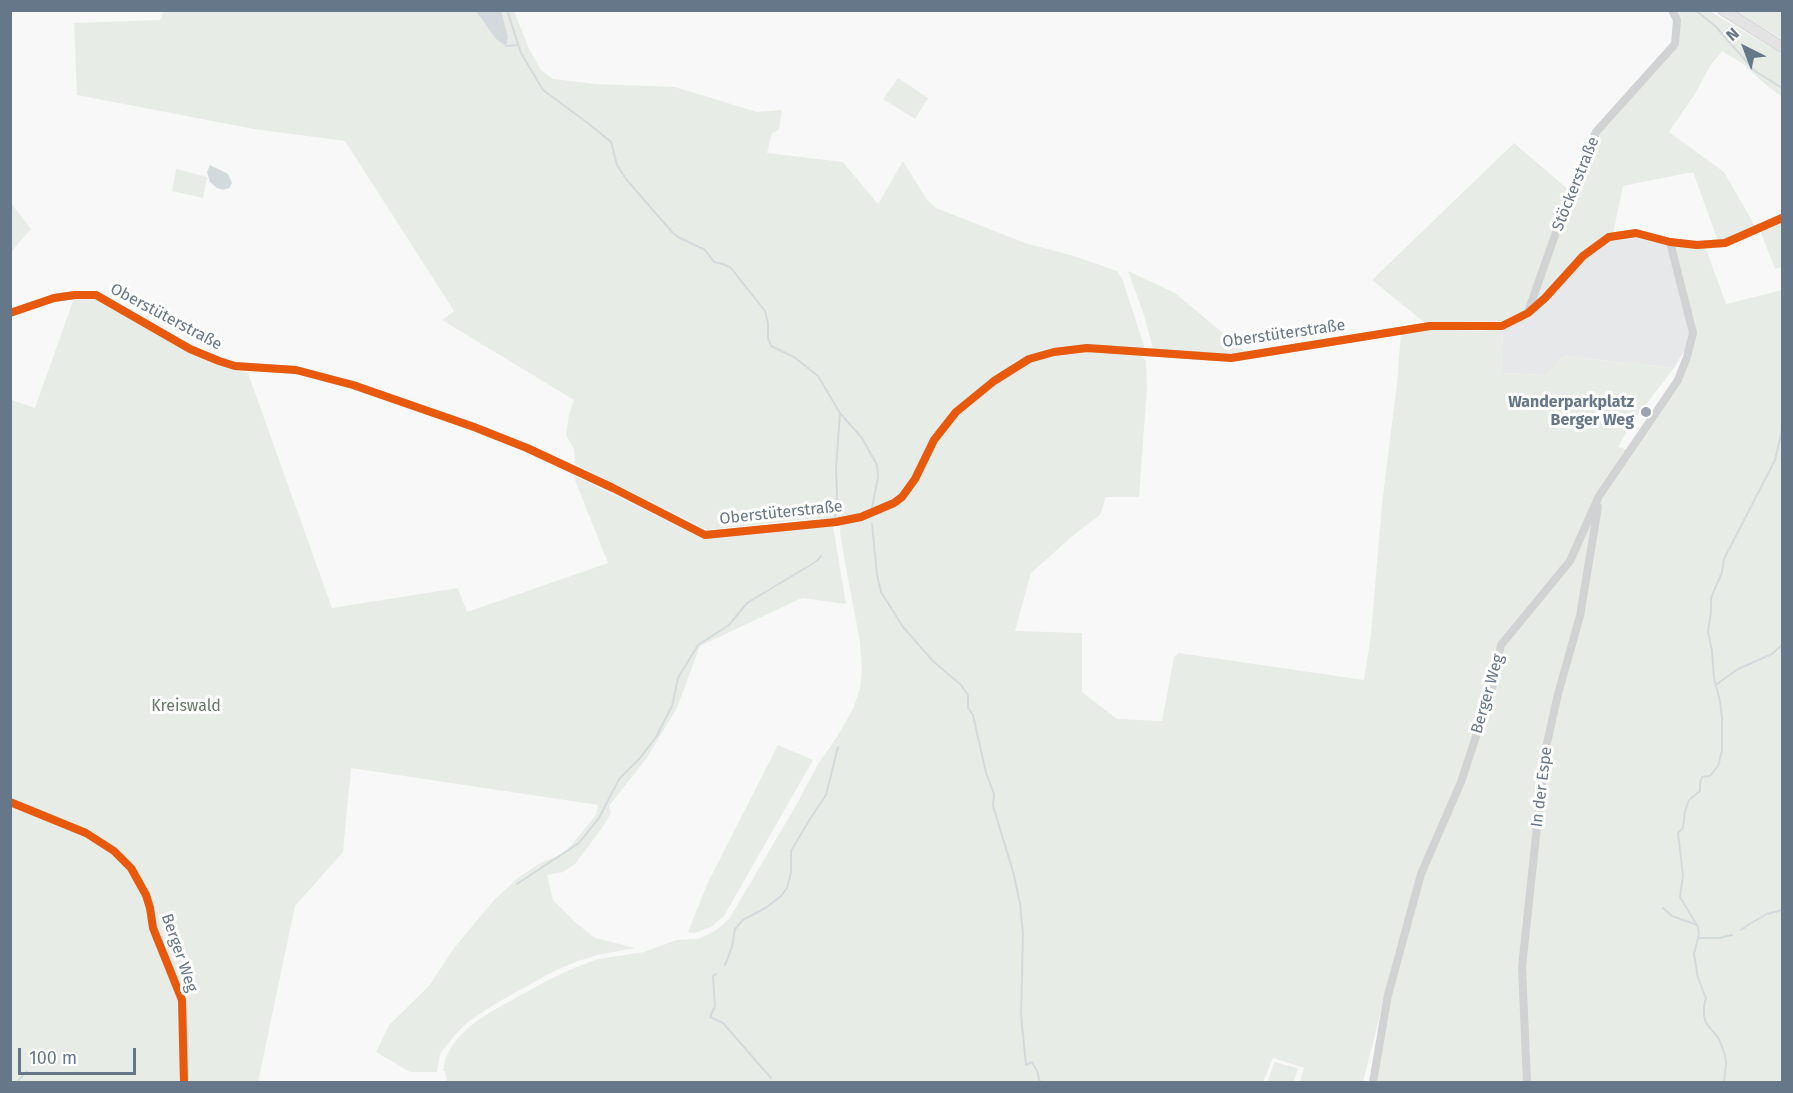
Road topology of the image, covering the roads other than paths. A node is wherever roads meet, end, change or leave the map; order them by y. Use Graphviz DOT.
graph roads {
  1 [pos="1672,10"];
  2 [pos="1723,10"];
  3 [pos="1782,47"];
  4 [pos="1782,218"];
  5 [pos="1670,242"];
  6 [pos="10,313"];
  7 [pos="1528,313"];
  8 [pos="1599,496"];
  9 [pos="10,802"];
  10 [pos="184,1083"];
  11 [pos="1372,1083"];
  12 [pos="1527,1083"];
  1 -- 7 [label="street, Stöckerstraße"];
  2 -- 3 [label="main road"];
  4 -- 5 [label="street, Oberstüterstraße"];
  5 -- 7 [label="street, Oberstüterstraße"];
  5 -- 8 [label="street, Berger Weg"];
  6 -- 7 [label="street, Oberstüterstraße"];
  8 -- 11 [label="street, Berger Weg"];
  8 -- 12 [label="street, In der Espe"];
  9 -- 10 [label="street, Berger Weg"];
}
